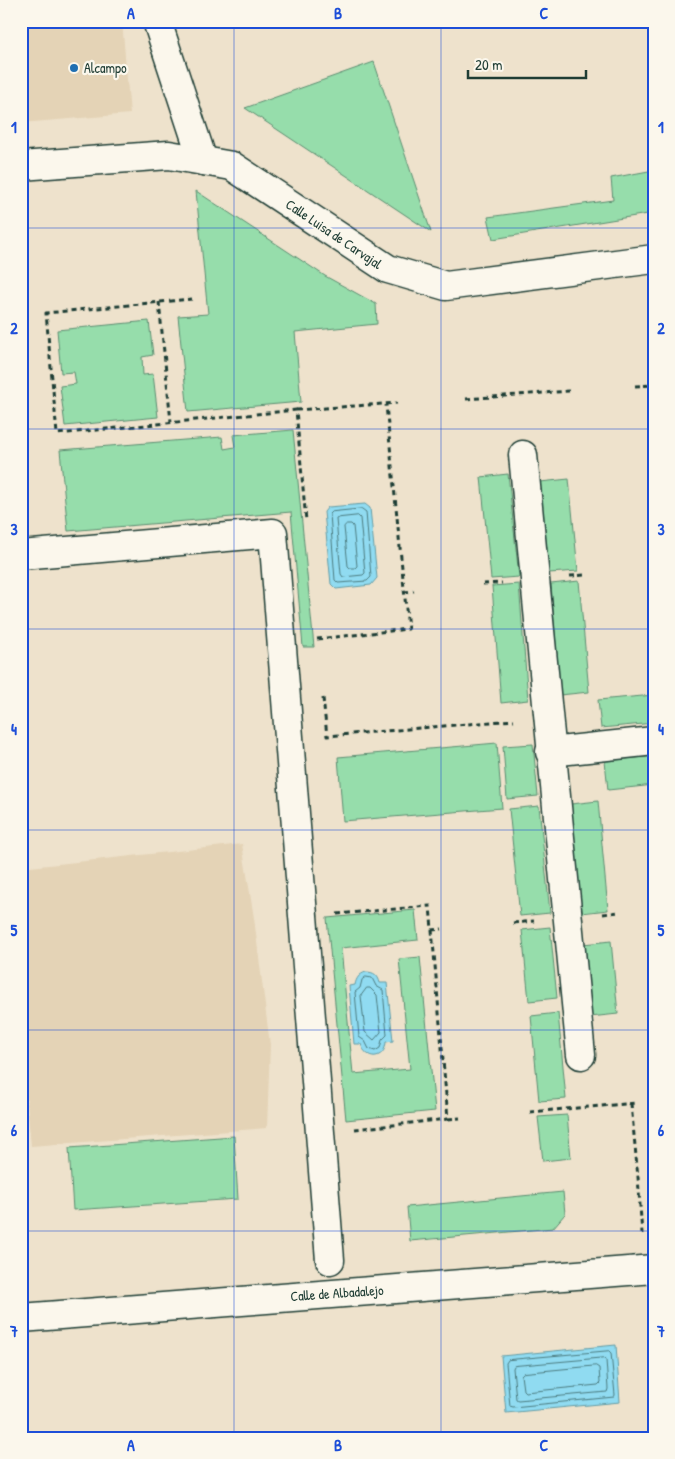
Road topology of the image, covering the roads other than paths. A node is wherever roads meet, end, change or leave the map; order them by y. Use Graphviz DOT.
graph roads {
  1 [pos="157,21"];
  2 [pos="202,161"];
  3 [pos="21,166"];
  4 [pos="654,259"];
  5 [pos="522,455"];
  6 [pos="21,554"];
  7 [pos="654,742"];
  8 [pos="550,752"];
  9 [pos="581,1055"];
  10 [pos="330,1260"];
  11 [pos="654,1269"];
  12 [pos="21,1318"];
  1 -- 2 [label="street"];
  2 -- 3 [label="street, Calle Luisa de Carvajal"];
  2 -- 4 [label="street, Calle Luisa de Carvajal"];
  5 -- 8 [label="street"];
  6 -- 10 [label="street"];
  7 -- 8 [label="street"];
  8 -- 9 [label="street"];
  11 -- 12 [label="street, Calle de Albadalejo"];
}
